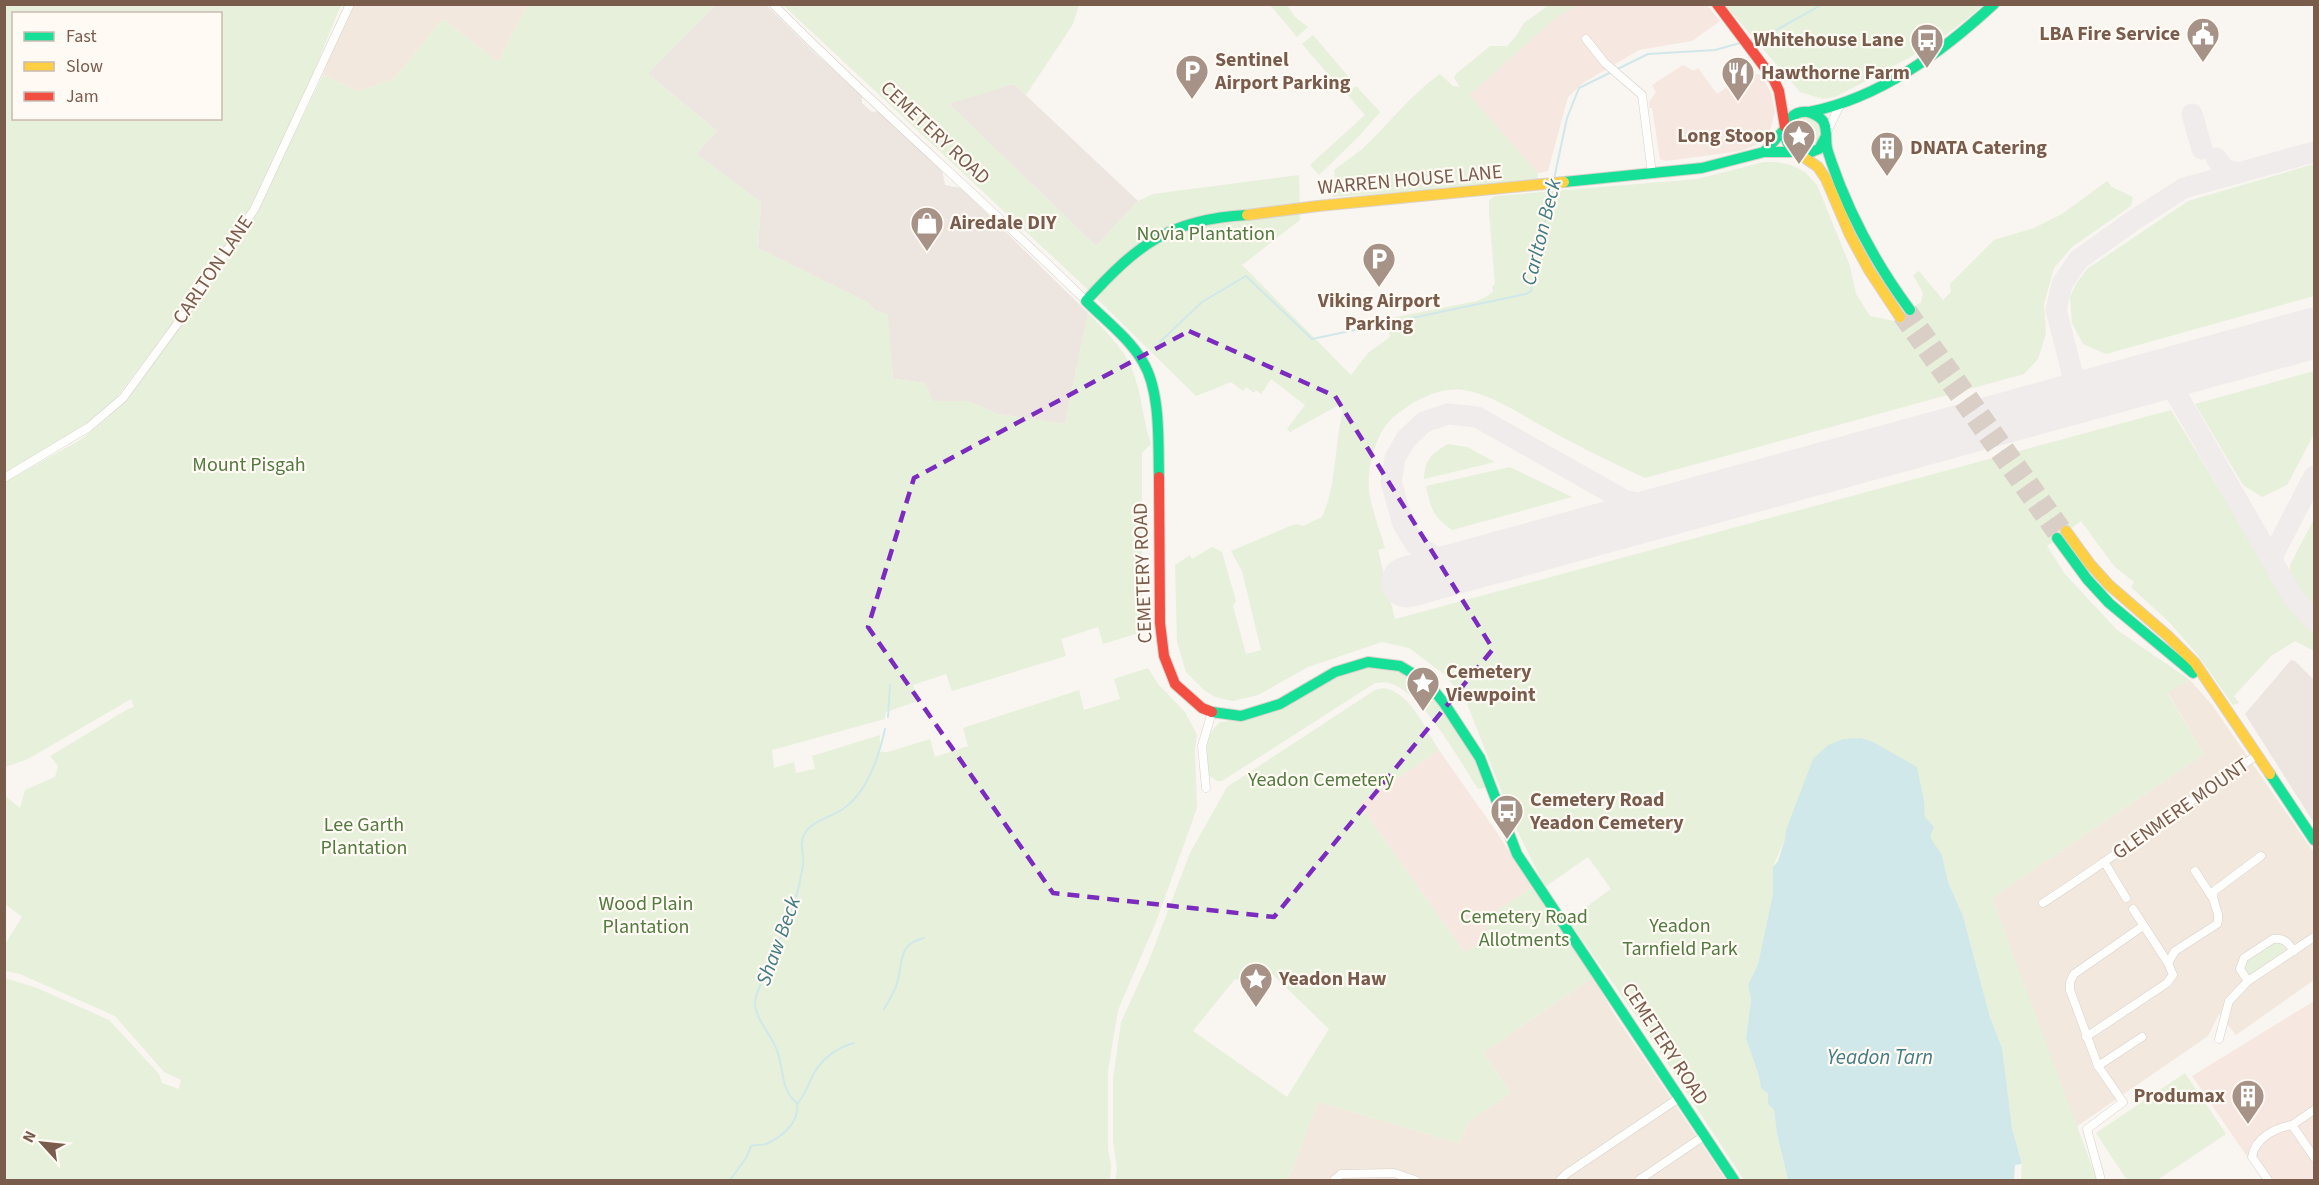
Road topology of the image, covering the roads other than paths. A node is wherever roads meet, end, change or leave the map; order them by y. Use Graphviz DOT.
graph roads {
  1 [pos="350,4"];
  2 [pos="773,4"];
  3 [pos="1717,4"];
  4 [pos="1995,4"];
  5 [pos="1586,39"];
  6 [pos="1779,91"];
  7 [pos="1840,105"];
  8 [pos="1808,112"];
  9 [pos="1785,128"];
  10 [pos="1826,135"];
  11 [pos="1764,152"];
  12 [pos="1797,152"];
  13 [pos="1652,174"];
  14 [pos="1855,233"];
  15 [pos="1086,301"];
  16 [pos="1910,310"];
  17 [pos="1900,317"];
  18 [pos="4,478"];
  19 [pos="2066,531"];
  20 [pos="2057,538"];
  21 [pos="2213,689"];
  22 [pos="1212,712"];
  23 [pos="2257,755"];
  24 [pos="1206,788"];
  25 [pos="2314,840"];
  26 [pos="2261,856"];
  27 [pos="2105,863"];
  28 [pos="2195,871"];
  29 [pos="2212,897"];
  30 [pos="2126,898"];
  31 [pos="2043,903"];
  32 [pos="2133,909"];
  33 [pos="2143,926"];
  34 [pos="2314,937"];
  35 [pos="2294,951"];
  36 [pos="2168,963"];
  37 [pos="2248,981"];
  38 [pos="2086,1037"];
  39 [pos="2142,1037"];
  40 [pos="2219,1039"];
  41 [pos="2098,1066"];
  42 [pos="1679,1098"];
  43 [pos="2314,1110"];
  44 [pos="2292,1125"];
  45 [pos="1704,1136"];
  46 [pos="2314,1157"];
  47 [pos="1404,1178"];
  48 [pos="1334,1180"];
  49 [pos="1415,1180"];
  50 [pos="1560,1180"];
  51 [pos="1639,1180"];
  52 [pos="1734,1180"];
  53 [pos="2101,1180"];
  54 [pos="2268,1180"];
  1 -- 18 [label="street, CARLTON LANE"];
  2 -- 15 [label="street, CEMETERY ROAD"];
  3 -- 6 [label="main road"];
  4 -- 7 [label="main road"];
  5 -- 13 [label="street"];
  6 -- 8 [label="main road"];
  6 -- 9 [label="main road"];
  7 -- 8 [label="main road"];
  7 -- 10 [label="street"];
  8 -- 9 [label="main road"];
  8 -- 10 [label="main road"];
  9 -- 11 [label="main road"];
  9 -- 12 [label="main road"];
  10 -- 12 [label="main road"];
  10 -- 14 [label="main road"];
  11 -- 12 [label="main road, WARREN HOUSE LANE"];
  11 -- 13 [label="main road, WARREN HOUSE LANE"];
  12 -- 14 [label="main road"];
  13 -- 15 [label="main road, WARREN HOUSE LANE"];
  14 -- 16 [label="main road"];
  14 -- 17 [label="main road"];
  15 -- 22 [label="main road, CEMETERY ROAD"];
  19 -- 21 [label="main road"];
  20 -- 21 [label="main road"];
  21 -- 23 [label="main road"];
  22 -- 24 [label="street"];
  22 -- 42 [label="main road, CEMETERY ROAD"];
  23 -- 25 [label="main road"];
  23 -- 27 [label="street, GLENMERE MOUNT"];
  26 -- 29 [label="street"];
  27 -- 30 [label="street, GLENMERE MOUNT"];
  27 -- 31 [label="street, GLENMERE MOUNT"];
  28 -- 29 [label="street"];
  29 -- 36 [label="street"];
  32 -- 33 [label="street"];
  33 -- 36 [label="street"];
  33 -- 38 [label="street"];
  34 -- 35 [label="street"];
  35 -- 37 [label="street"];
  35 -- 37 [label="street"];
  36 -- 38 [label="street"];
  37 -- 40 [label="street"];
  38 -- 41 [label="street"];
  39 -- 41 [label="street"];
  41 -- 53 [label="street"];
  42 -- 45 [label="main road, CEMETERY ROAD"];
  42 -- 50 [label="street"];
  43 -- 44 [label="street"];
  44 -- 46 [label="street"];
  44 -- 54 [label="street"];
  45 -- 51 [label="street"];
  45 -- 52 [label="main road, CEMETERY ROAD"];
  47 -- 48 [label="street"];
  47 -- 49 [label="street"];
}
